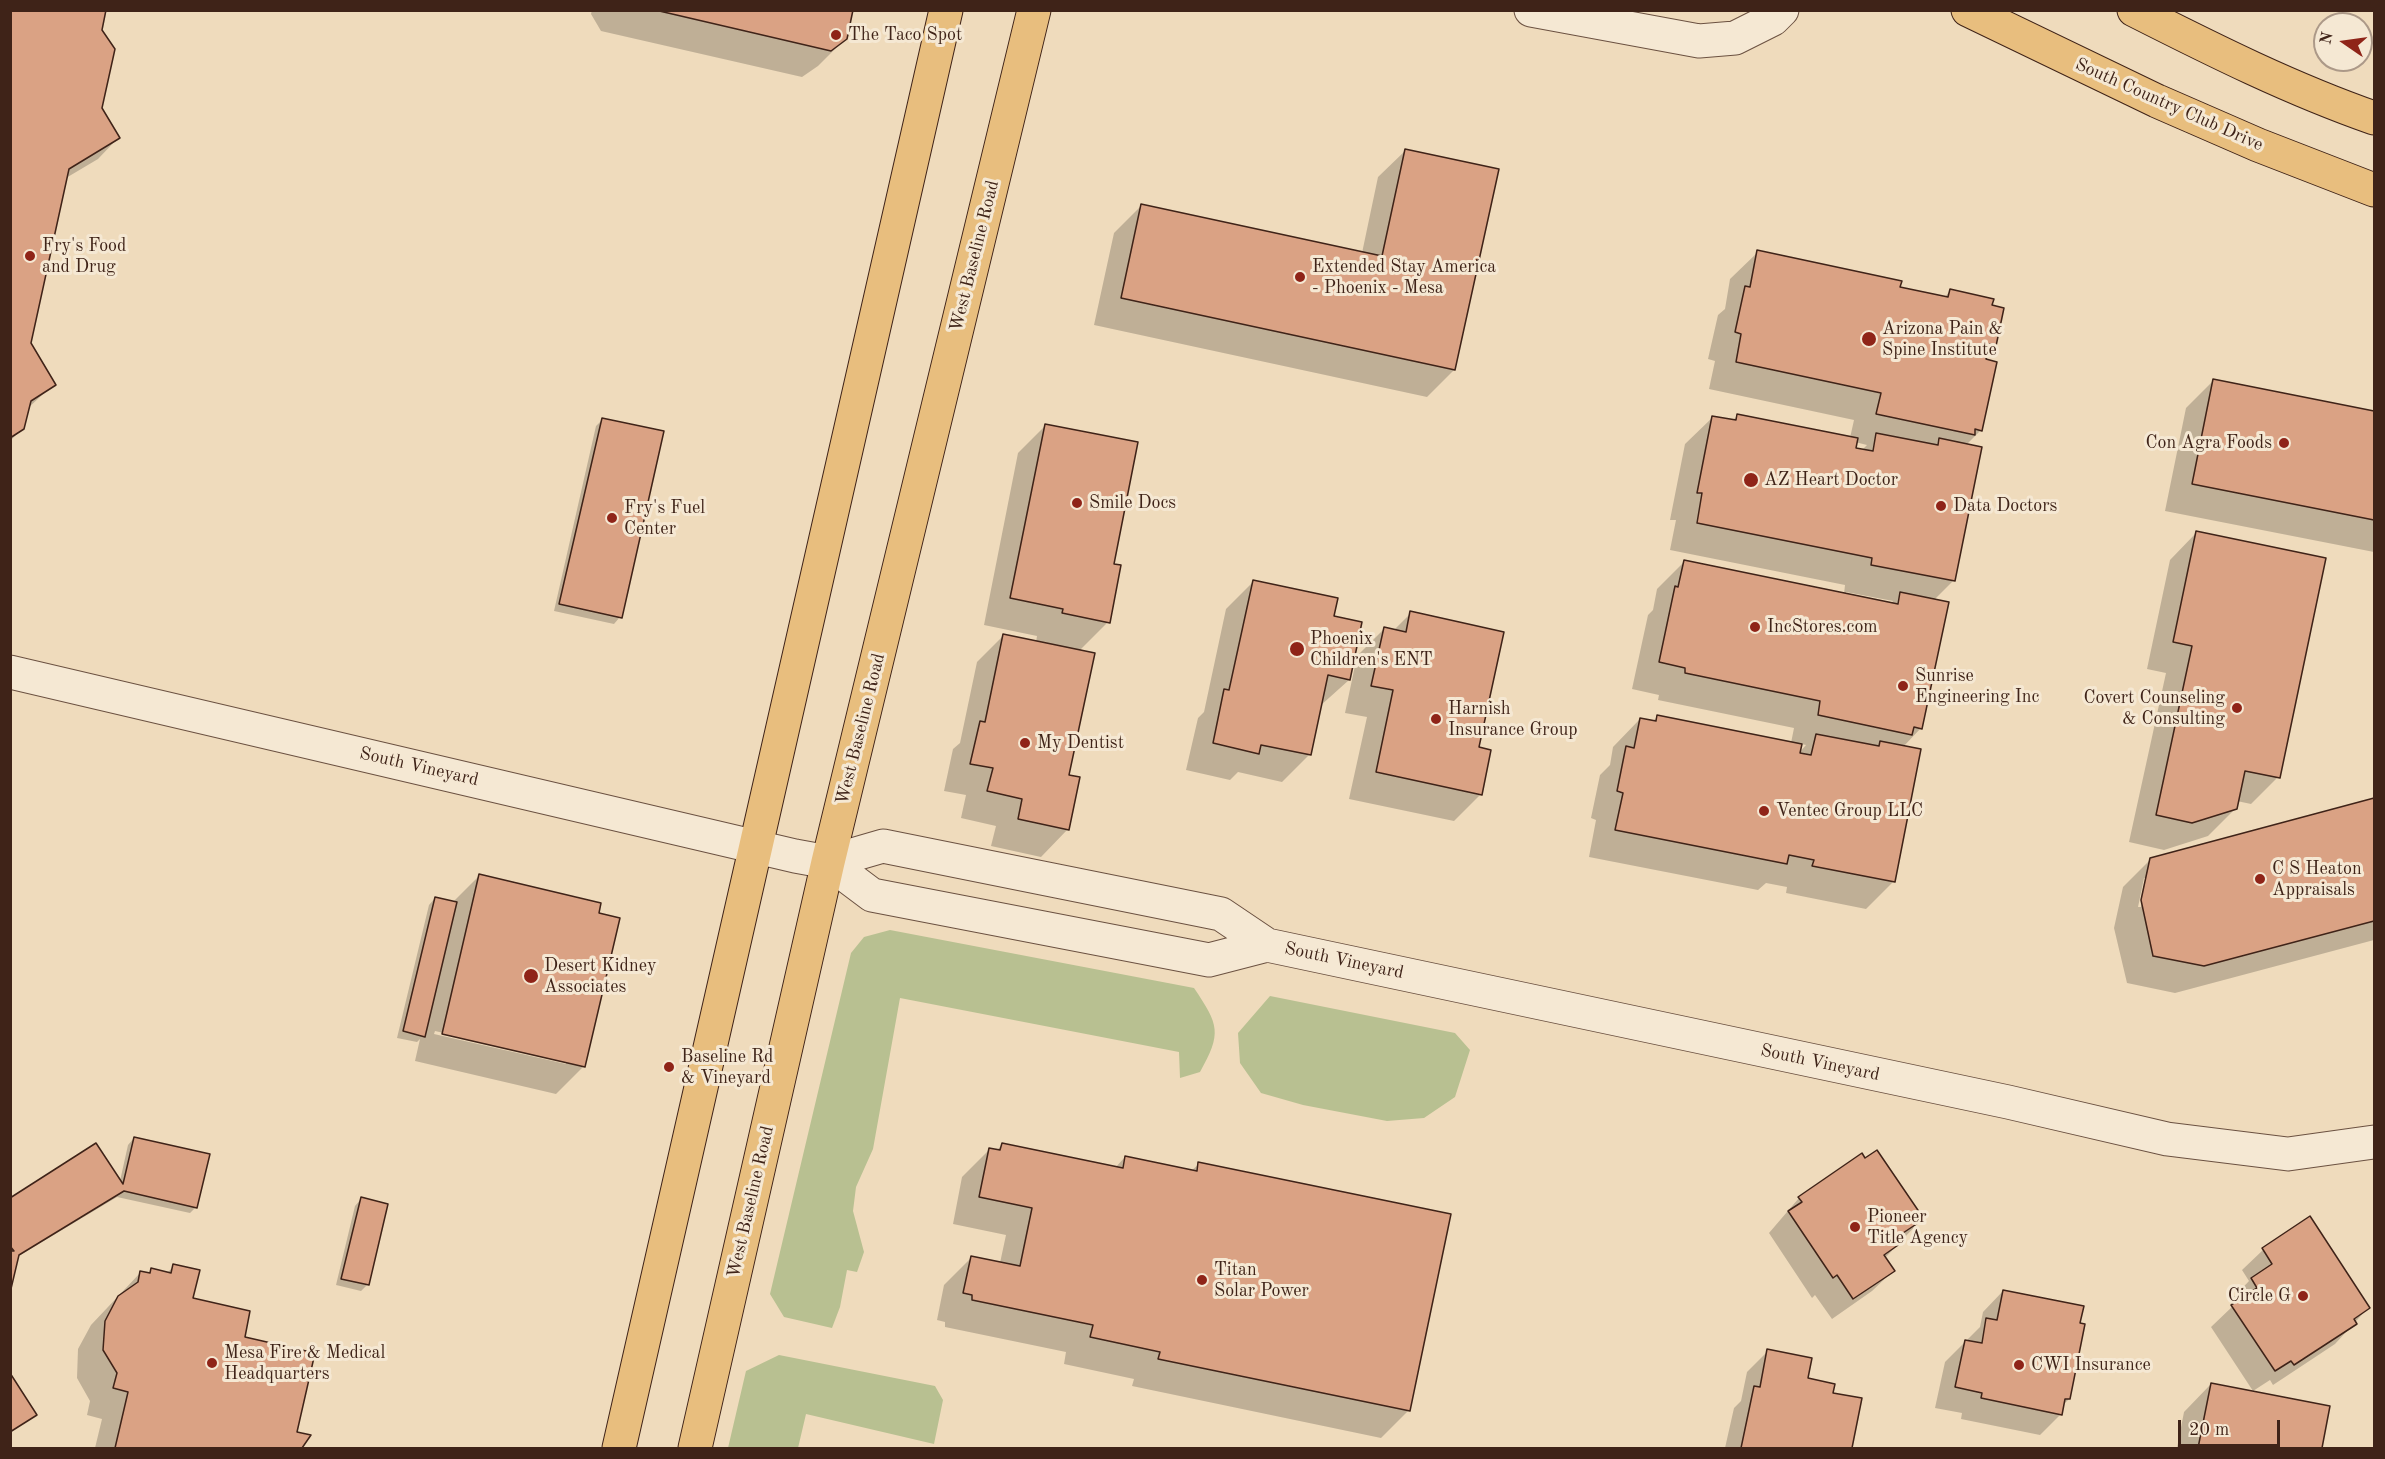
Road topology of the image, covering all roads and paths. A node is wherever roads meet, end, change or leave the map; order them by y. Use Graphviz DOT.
graph roads {
  1 [pos="946,10"];
  2 [pos="1034,10"];
  3 [pos="1531,10"];
  4 [pos="1782,10"];
  5 [pos="1968,10"];
  6 [pos="2134,10"];
  7 [pos="2374,118"];
  8 [pos="2374,190"];
  9 [pos="10,672"];
  10 [pos="757,846"];
  11 [pos="828,862"];
  12 [pos="1268,945"];
  13 [pos="2374,1143"];
  14 [pos="619,1449"];
  15 [pos="695,1449"];
  1 -- 10 [label="main road"];
  2 -- 11 [label="main road, West Baseline Road"];
  3 -- 4 [label="street"];
  5 -- 8 [label="main road, South Country Club Drive"];
  6 -- 7 [label="main road"];
  9 -- 10 [label="street, South Vineyard"];
  10 -- 11 [label="street, South Vineyard"];
  10 -- 14 [label="main road"];
  11 -- 12 [label="street, South Vineyard"];
  11 -- 12 [label="street, South Vineyard"];
  11 -- 15 [label="main road, West Baseline Road"];
  12 -- 13 [label="street, South Vineyard"];
}
